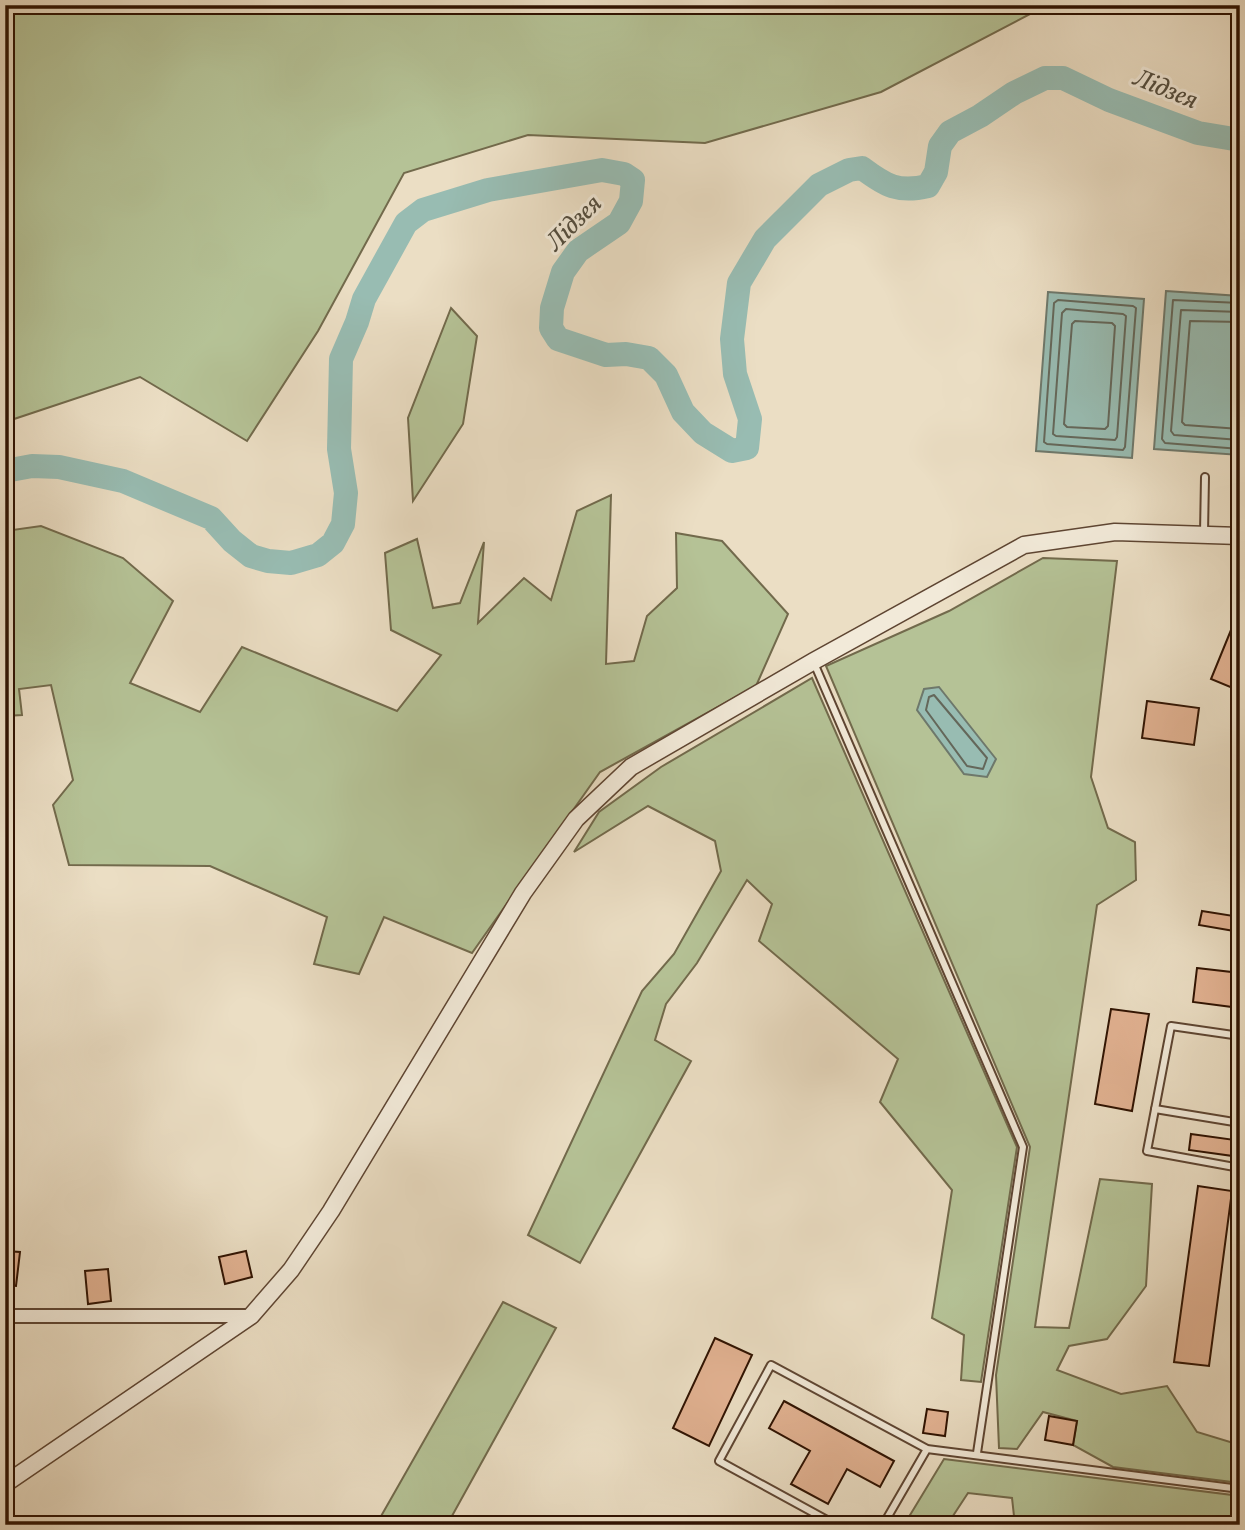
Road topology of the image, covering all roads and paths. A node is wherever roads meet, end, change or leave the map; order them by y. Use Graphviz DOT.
graph roads {
  1 [pos="1205,477"];
  2 [pos="1204,535"];
  3 [pos="1240,536"];
  4 [pos="814,661"];
  5 [pos="1240,1037"];
  6 [pos="1155,1110"];
  7 [pos="1240,1123"];
  8 [pos="1240,1168"];
  9 [pos="5,1314"];
  10 [pos="251,1316"];
  11 [pos="927,1449"];
  12 [pos="977,1453"];
  13 [pos="5,1484"];
  14 [pos="1240,1489"];
  15 [pos="836,1525"];
  16 [pos="883,1525"];
  1 -- 2 [label="lane"];
  2 -- 3 [label="street"];
  2 -- 4 [label="street"];
  4 -- 10 [label="street"];
  4 -- 12 [label="lane"];
  5 -- 6 [label="lane"];
  6 -- 7 [label="lane"];
  6 -- 8 [label="lane"];
  9 -- 10 [label="street"];
  10 -- 13 [label="street"];
  11 -- 12 [label="lane"];
  11 -- 15 [label="lane"];
  11 -- 16 [label="lane"];
  12 -- 14 [label="lane"];
}
